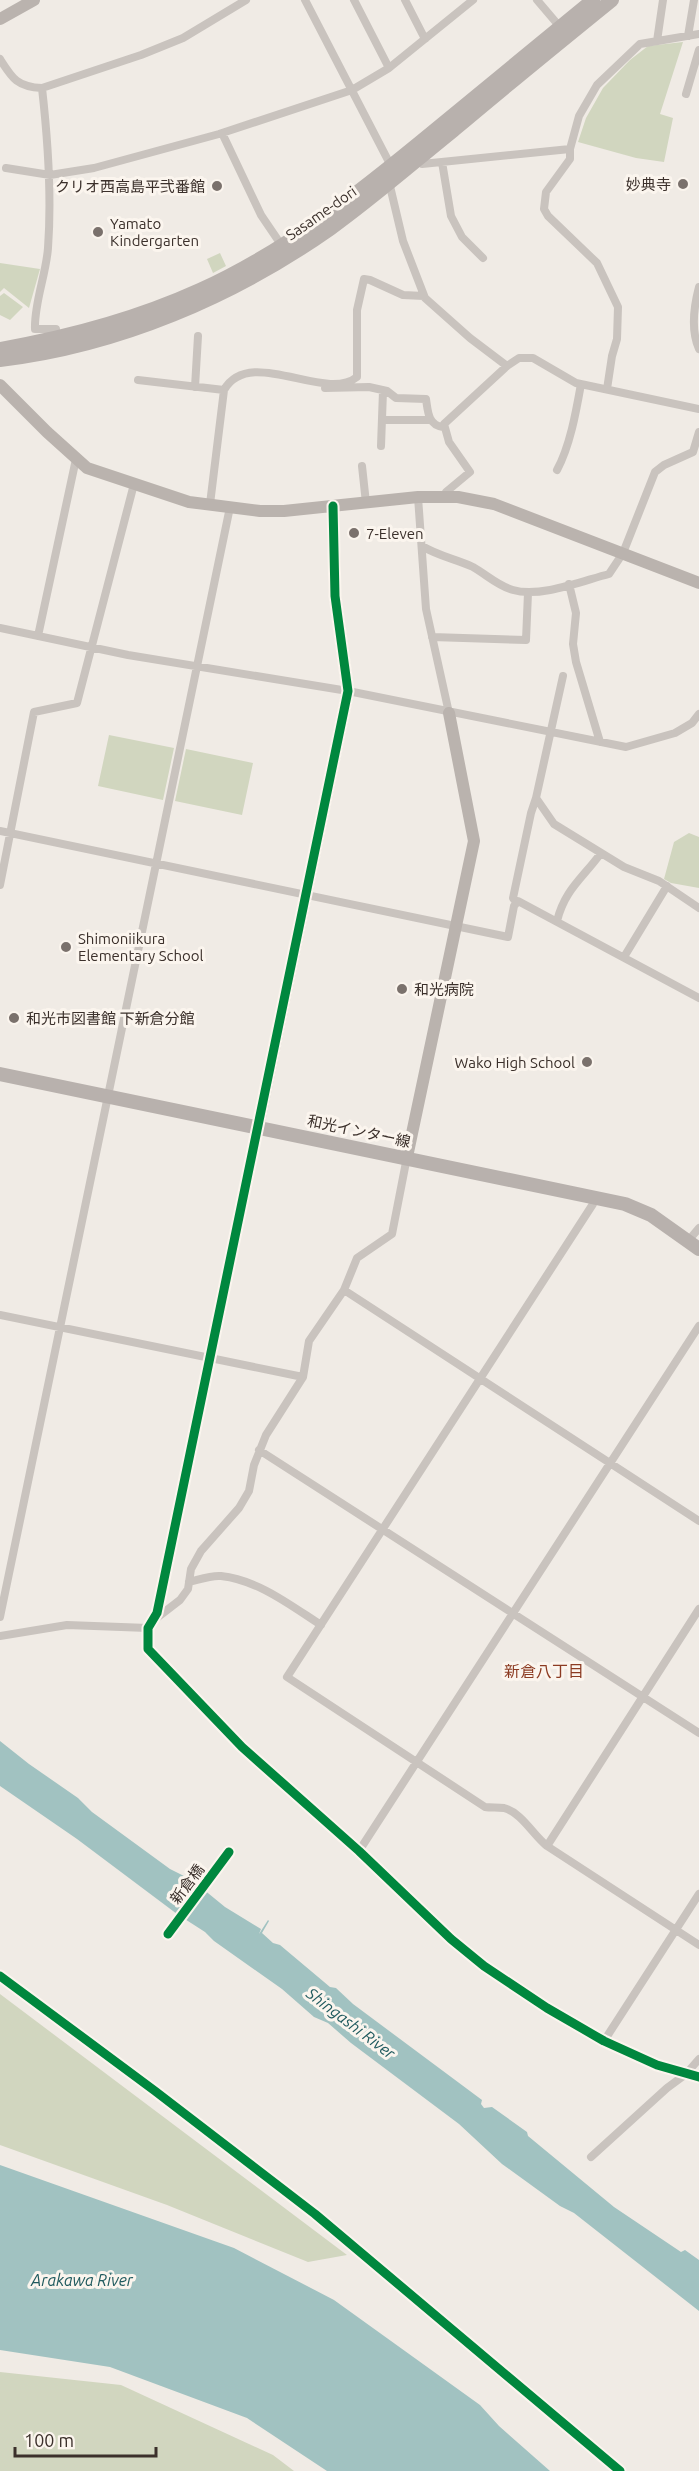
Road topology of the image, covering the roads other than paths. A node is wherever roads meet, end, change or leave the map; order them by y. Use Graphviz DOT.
graph roads {
  1 [pos="34,0"];
  2 [pos="246,0"];
  3 [pos="305,0"];
  4 [pos="354,0"];
  5 [pos="405,0"];
  6 [pos="473,0"];
  7 [pos="537,0"];
  8 [pos="593,0"];
  9 [pos="612,0"];
  10 [pos="663,0"];
  11 [pos="694,0"];
  12 [pos="0,19"];
  13 [pos="560,27"];
  14 [pos="699,34"];
  15 [pos="688,36"];
  16 [pos="425,39"];
  17 [pos="657,41"];
  18 [pos="699,50"];
  19 [pos="0,58"];
  20 [pos="389,68"];
  21 [pos="42,88"];
  22 [pos="352,90"];
  23 [pos="686,94"];
  24 [pos="222,133"];
  25 [pos="570,149"];
  26 [pos="418,160"];
  27 [pos="442,162"];
  28 [pos="391,166"];
  29 [pos="6,168"];
  30 [pos="50,175"];
  31 [pos="389,182"];
  32 [pos="282,246"];
  33 [pos="483,258"];
  34 [pos="699,287"];
  35 [pos="424,296"];
  36 [pos="198,336"];
  37 [pos="57,338"];
  38 [pos="0,349"];
  39 [pos="699,349"];
  40 [pos="0,360"];
  41 [pos="507,366"];
  42 [pos="138,380"];
  43 [pos="299,380"];
  44 [pos="581,384"];
  45 [pos="0,385"];
  46 [pos="195,387"];
  47 [pos="607,389"];
  48 [pos="224,390"];
  49 [pos="383,391"];
  50 [pos="699,409"];
  51 [pos="382,420"];
  52 [pos="431,420"];
  53 [pos="443,428"];
  54 [pos="699,432"];
  55 [pos="381,446"];
  56 [pos="76,459"];
  57 [pos="362,466"];
  58 [pos="557,470"];
  59 [pos="134,484"];
  60 [pos="446,496"];
  61 [pos="418,497"];
  62 [pos="366,503"];
  63 [pos="210,504"];
  64 [pos="333,506"];
  65 [pos="230,507"];
  66 [pos="422,546"];
  67 [pos="623,553"];
  68 [pos="699,583"];
  69 [pos="569,584"];
  70 [pos="528,593"];
  71 [pos="0,628"];
  72 [pos="38,636"];
  73 [pos="432,638"];
  74 [pos="91,646"];
  75 [pos="196,665"];
  76 [pos="563,676"];
  77 [pos="348,691"];
  78 [pos="449,713"];
  79 [pos="699,714"];
  80 [pos="551,732"];
  81 [pos="600,742"];
  82 [pos="536,798"];
  83 [pos="0,831"];
  84 [pos="11,833"];
  85 [pos="601,853"];
  86 [pos="155,863"];
  87 [pos="0,885"];
  88 [pos="667,886"];
  89 [pos="307,894"];
  90 [pos="516,902"];
  91 [pos="699,908"];
  92 [pos="557,921"];
  93 [pos="456,925"];
  94 [pos="624,957"];
  95 [pos="699,998"];
  96 [pos="0,1074"];
  97 [pos="109,1096"];
  98 [pos="258,1126"];
  99 [pos="407,1157"];
  100 [pos="595,1196"];
  101 [pos="699,1228"];
  102 [pos="693,1245"];
  103 [pos="344,1290"];
  104 [pos="0,1314"];
  105 [pos="699,1326"];
  106 [pos="62,1327"];
  107 [pos="209,1357"];
  108 [pos="303,1377"];
  109 [pos="480,1378"];
  110 [pos="259,1450"];
  111 [pos="610,1462"];
  112 [pos="699,1521"];
  113 [pos="383,1528"];
  114 [pos="189,1582"];
  115 [pos="699,1609"];
  116 [pos="513,1612"];
  117 [pos="0,1617"];
  118 [pos="153,1620"];
  119 [pos="321,1624"];
  120 [pos="148,1628"];
  121 [pos="0,1636"];
  122 [pos="643,1697"];
  123 [pos="699,1733"];
  124 [pos="416,1763"];
  125 [pos="547,1846"];
  126 [pos="359,1851"];
  127 [pos="699,1894"];
  128 [pos="676,1929"];
  129 [pos="699,1945"];
  130 [pos="604,2041"];
  131 [pos="699,2059"];
  132 [pos="686,2074"];
  133 [pos="699,2077"];
  134 [pos="591,2157"];
  1 -- 12 [label="street"];
  2 -- 21 [label="street"];
  3 -- 22 [label="street"];
  4 -- 20 [label="street"];
  5 -- 16 [label="street"];
  6 -- 16 [label="street"];
  7 -- 13 [label="street"];
  8 -- 13 [label="main road, Sasame-dori"];
  9 -- 26 [label="main road, Sasame-dori"];
  10 -- 17 [label="street"];
  11 -- 15 [label="street"];
  13 -- 28 [label="main road, Sasame-dori"];
  14 -- 15 [label="street"];
  15 -- 17 [label="street"];
  16 -- 20 [label="street"];
  17 -- 25 [label="street"];
  18 -- 23 [label="street"];
  19 -- 21 [label="street"];
  20 -- 22 [label="street"];
  21 -- 30 [label="street"];
  22 -- 24 [label="street"];
  22 -- 28 [label="street"];
  24 -- 30 [label="street"];
  24 -- 32 [label="street"];
  25 -- 27 [label="street"];
  25 -- 47 [label="street"];
  26 -- 27 [label="street"];
  26 -- 31 [label="main road, Sasame-dori"];
  27 -- 33 [label="street"];
  28 -- 32 [label="main road, Sasame-dori"];
  29 -- 30 [label="street"];
  30 -- 37 [label="street"];
  31 -- 35 [label="street"];
  31 -- 40 [label="main road, Sasame-dori"];
  32 -- 37 [label="main road, Sasame-dori"];
  34 -- 39 [label="street"];
  35 -- 41 [label="street"];
  35 -- 43 [label="street"];
  36 -- 46 [label="street"];
  37 -- 38 [label="main road, Sasame-dori"];
  41 -- 44 [label="street"];
  41 -- 53 [label="street"];
  42 -- 46 [label="street"];
  43 -- 48 [label="street"];
  43 -- 49 [label="street"];
  44 -- 47 [label="street"];
  44 -- 58 [label="street"];
  45 -- 56 [label="street"];
  46 -- 48 [label="street"];
  47 -- 50 [label="street"];
  48 -- 63 [label="street"];
  49 -- 51 [label="street"];
  49 -- 52 [label="street"];
  51 -- 52 [label="street"];
  51 -- 55 [label="street"];
  52 -- 53 [label="street"];
  53 -- 60 [label="street"];
  54 -- 67 [label="street"];
  56 -- 59 [label="street"];
  56 -- 72 [label="street"];
  57 -- 62 [label="street"];
  59 -- 63 [label="street"];
  59 -- 74 [label="street"];
  60 -- 61 [label="street"];
  60 -- 67 [label="street"];
  61 -- 62 [label="street"];
  61 -- 66 [label="street"];
  62 -- 64 [label="street"];
  63 -- 65 [label="street"];
  64 -- 65 [label="street"];
  64 -- 77 [label="street"];
  65 -- 75 [label="street"];
  66 -- 70 [label="street"];
  66 -- 73 [label="street"];
  67 -- 68 [label="street"];
  67 -- 69 [label="street"];
  69 -- 70 [label="street"];
  69 -- 81 [label="street"];
  70 -- 73 [label="street"];
  71 -- 72 [label="street"];
  72 -- 74 [label="street"];
  73 -- 78 [label="street"];
  74 -- 75 [label="street"];
  74 -- 84 [label="street"];
  75 -- 77 [label="street"];
  75 -- 86 [label="street"];
  76 -- 80 [label="street"];
  77 -- 78 [label="street"];
  77 -- 89 [label="street"];
  78 -- 80 [label="street"];
  78 -- 93 [label="street"];
  79 -- 81 [label="street"];
  80 -- 81 [label="street"];
  80 -- 82 [label="street"];
  82 -- 85 [label="street"];
  82 -- 90 [label="street"];
  83 -- 84 [label="street"];
  84 -- 86 [label="street"];
  84 -- 87 [label="street"];
  85 -- 88 [label="street"];
  85 -- 92 [label="street"];
  86 -- 89 [label="street"];
  86 -- 97 [label="street"];
  88 -- 91 [label="street"];
  88 -- 94 [label="street"];
  89 -- 93 [label="street"];
  89 -- 98 [label="street"];
  90 -- 92 [label="street"];
  90 -- 93 [label="street"];
  92 -- 94 [label="street"];
  93 -- 99 [label="street"];
  94 -- 95 [label="street"];
  96 -- 97 [label="main road, 和光インター線"];
  97 -- 98 [label="main road, 和光インター線"];
  97 -- 106 [label="street"];
  98 -- 99 [label="main road, 和光インター線"];
  98 -- 107 [label="street"];
  99 -- 100 [label="main road, 和光インター線"];
  99 -- 103 [label="street"];
  100 -- 102 [label="main road, 和光インター線"];
  100 -- 109 [label="street"];
  101 -- 102 [label="street"];
  103 -- 108 [label="street"];
  103 -- 109 [label="street"];
  104 -- 106 [label="street"];
  105 -- 111 [label="street"];
  106 -- 107 [label="street"];
  106 -- 117 [label="street"];
  107 -- 108 [label="street"];
  107 -- 118 [label="street"];
  108 -- 110 [label="street"];
  109 -- 111 [label="street"];
  109 -- 113 [label="street"];
  110 -- 113 [label="street"];
  110 -- 114 [label="street"];
  111 -- 112 [label="street"];
  111 -- 116 [label="street"];
  113 -- 116 [label="street"];
  113 -- 119 [label="street"];
  114 -- 118 [label="street"];
  114 -- 119 [label="street"];
  115 -- 122 [label="street"];
  116 -- 122 [label="street"];
  116 -- 124 [label="street"];
  118 -- 120 [label="street"];
  119 -- 124 [label="street"];
  120 -- 121 [label="street"];
  120 -- 126 [label="street"];
  122 -- 123 [label="street"];
  122 -- 125 [label="street"];
  124 -- 125 [label="street"];
  124 -- 126 [label="street"];
  125 -- 128 [label="street"];
  126 -- 130 [label="street"];
  127 -- 128 [label="street"];
  128 -- 129 [label="street"];
  128 -- 130 [label="street"];
  130 -- 132 [label="street"];
  131 -- 132 [label="street"];
  132 -- 133 [label="street"];
  132 -- 134 [label="street"];
}
